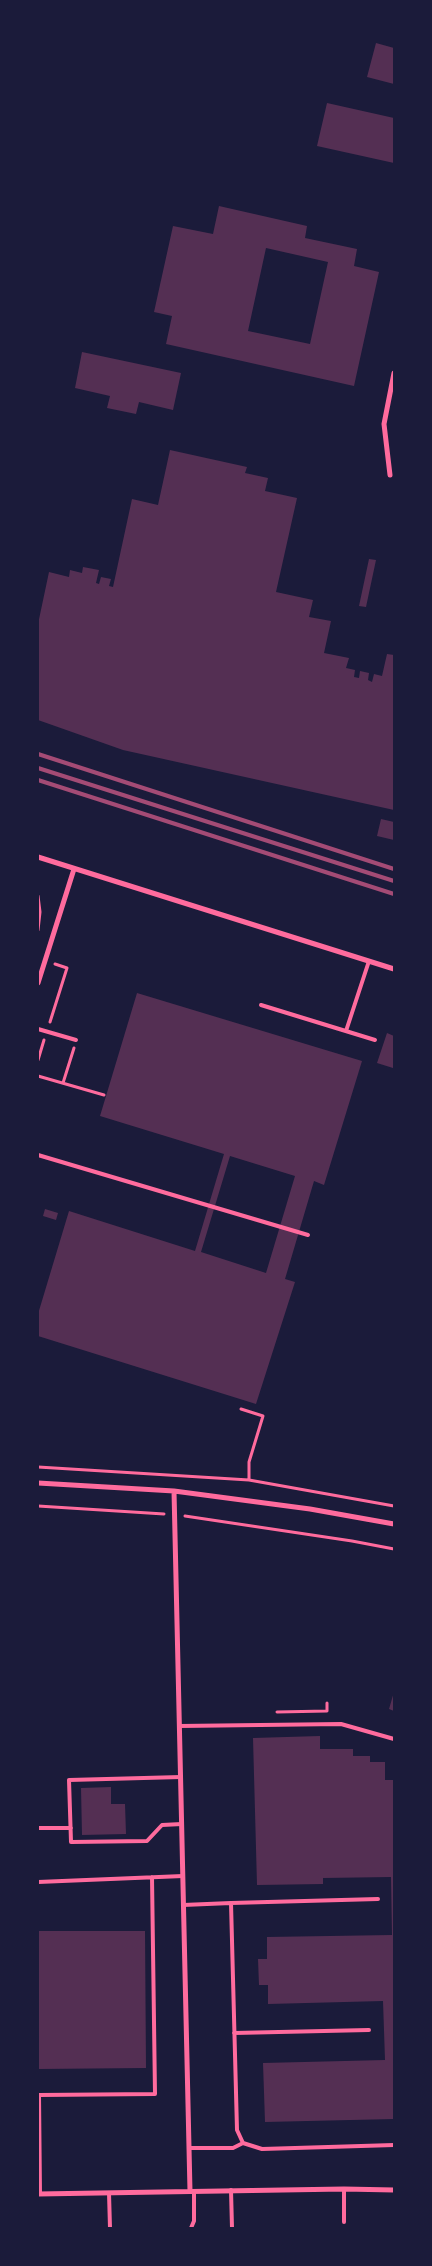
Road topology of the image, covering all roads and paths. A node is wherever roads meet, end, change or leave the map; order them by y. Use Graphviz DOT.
graph roads {
  1 [pos="394,373"];
  2 [pos="390,475"];
  3 [pos="38,857"];
  4 [pos="74,869"];
  5 [pos="38,896"];
  6 [pos="38,930"];
  7 [pos="44,961"];
  8 [pos="369,961"];
  9 [pos="394,969"];
  10 [pos="38,983"];
  11 [pos="261,1005"];
  12 [pos="38,1029"];
  13 [pos="346,1031"];
  14 [pos="46,1032"];
  15 [pos="76,1040"];
  16 [pos="375,1040"];
  17 [pos="38,1060"];
  18 [pos="38,1076"];
  19 [pos="63,1083"];
  20 [pos="104,1095"];
  21 [pos="38,1155"];
  22 [pos="308,1235"];
  23 [pos="241,1409"];
  24 [pos="38,1467"];
  25 [pos="249,1480"];
  26 [pos="38,1483"];
  27 [pos="174,1491"];
  28 [pos="38,1506"];
  29 [pos="394,1506"];
  30 [pos="175,1515"];
  31 [pos="394,1524"];
  32 [pos="394,1549"];
  33 [pos="327,1703"];
  34 [pos="277,1712"];
  35 [pos="179,1726"];
  36 [pos="394,1739"];
  37 [pos="181,1777"];
  38 [pos="182,1824"];
  39 [pos="38,1828"];
  40 [pos="70,1828"];
  41 [pos="183,1876"];
  42 [pos="152,1877"];
  43 [pos="38,1882"];
  44 [pos="378,1899"];
  45 [pos="231,1903"];
  46 [pos="183,1905"];
  47 [pos="369,2030"];
  48 [pos="234,2033"];
  49 [pos="243,2143"];
  50 [pos="394,2145"];
  51 [pos="189,2148"];
  52 [pos="344,2189"];
  53 [pos="231,2190"];
  54 [pos="394,2190"];
  55 [pos="192,2191"];
  56 [pos="109,2192"];
  57 [pos="39,2194"];
  58 [pos="344,2222"];
  59 [pos="110,2228"];
  60 [pos="191,2228"];
  61 [pos="232,2228"];
  1 -- 2 [label="street"];
  3 -- 4 [label="street"];
  4 -- 7 [label="street"];
  4 -- 8 [label="street"];
  5 -- 6 [label="path"];
  7 -- 10 [label="street"];
  7 -- 14 [label="path"];
  8 -- 9 [label="street"];
  8 -- 13 [label="lane"];
  11 -- 13 [label="lane"];
  12 -- 14 [label="lane"];
  13 -- 16 [label="lane"];
  14 -- 15 [label="lane"];
  14 -- 17 [label="path"];
  15 -- 19 [label="path"];
  18 -- 19 [label="path"];
  19 -- 20 [label="path"];
  21 -- 22 [label="lane"];
  23 -- 25 [label="path"];
  24 -- 25 [label="path"];
  25 -- 29 [label="path"];
  26 -- 27 [label="street"];
  27 -- 30 [label="street"];
  27 -- 31 [label="street"];
  28 -- 30 [label="path"];
  30 -- 32 [label="path"];
  30 -- 35 [label="street"];
  33 -- 34 [label="path"];
  35 -- 36 [label="lane"];
  35 -- 37 [label="street"];
  37 -- 38 [label="street"];
  37 -- 40 [label="lane"];
  38 -- 40 [label="lane"];
  38 -- 41 [label="street"];
  39 -- 40 [label="lane"];
  41 -- 42 [label="lane"];
  41 -- 46 [label="street"];
  42 -- 43 [label="lane"];
  42 -- 57 [label="lane"];
  44 -- 45 [label="lane"];
  45 -- 46 [label="lane"];
  45 -- 48 [label="lane"];
  46 -- 51 [label="street"];
  47 -- 48 [label="lane"];
  48 -- 49 [label="lane"];
  49 -- 50 [label="lane"];
  49 -- 51 [label="lane"];
  51 -- 55 [label="street"];
  52 -- 53 [label="street"];
  52 -- 54 [label="street"];
  52 -- 58 [label="lane"];
  53 -- 55 [label="street"];
  53 -- 61 [label="lane"];
  55 -- 56 [label="street"];
  55 -- 60 [label="lane"];
  56 -- 57 [label="street"];
  56 -- 59 [label="lane"];
}
